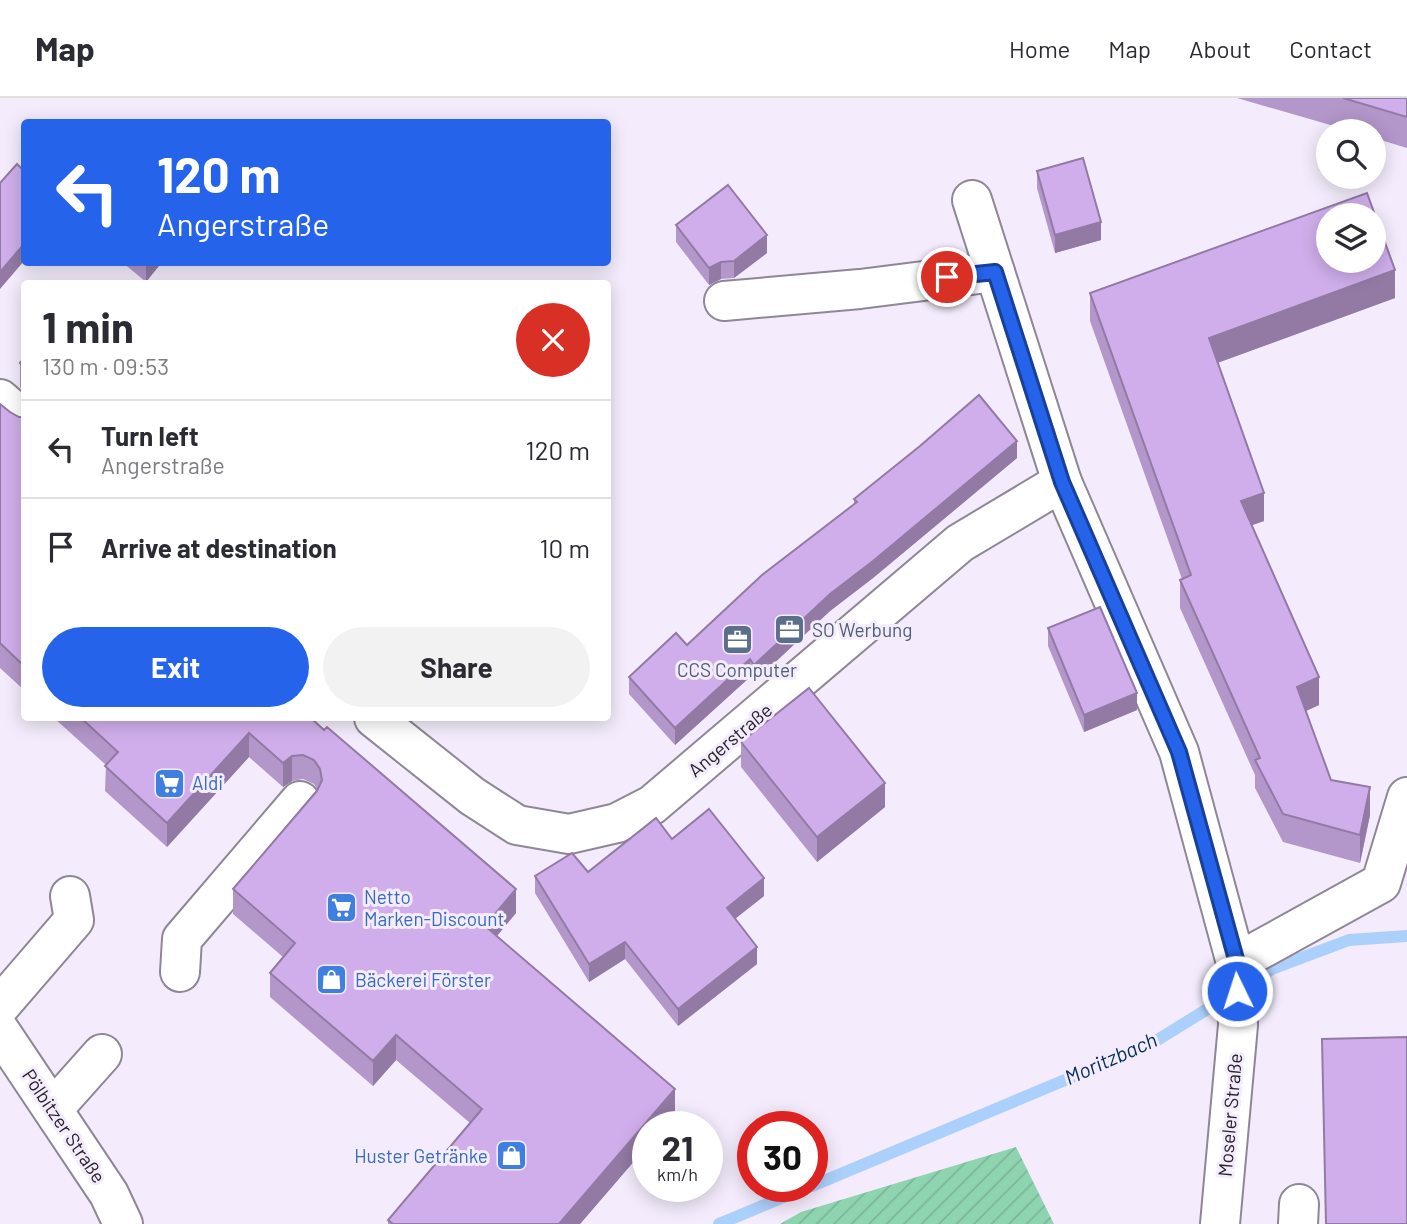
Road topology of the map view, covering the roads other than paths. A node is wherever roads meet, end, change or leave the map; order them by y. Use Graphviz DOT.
graph roads {
  1 [pos="972,200"];
  2 [pos="995,272"];
  3 [pos="724,301"];
  4 [pos="0,399"];
  5 [pos="21,417"];
  6 [pos="1062,482"];
  7 [pos="378,721"];
  8 [pos="1407,797"];
  9 [pos="300,801"];
  10 [pos="70,896"];
  11 [pos="1237,963"];
  12 [pos="180,972"];
  13 [pos="0,1006"];
  14 [pos="0,1031"];
  15 [pos="102,1054"];
  16 [pos="53,1109"];
  17 [pos="123,1224"];
  18 [pos="1220,1224"];
  1 -- 2 [label="street"];
  2 -- 3 [label="street"];
  2 -- 6 [label="street"];
  4 -- 5 [label="street"];
  6 -- 7 [label="street, Angerstraße"];
  6 -- 11 [label="street"];
  8 -- 11 [label="street"];
  9 -- 12 [label="street"];
  10 -- 13 [label="street"];
  11 -- 18 [label="street, Moseler Straße"];
  14 -- 16 [label="street, Pölbitzer Straße"];
  15 -- 16 [label="street"];
  16 -- 17 [label="street, Pölbitzer Straße"];
}
